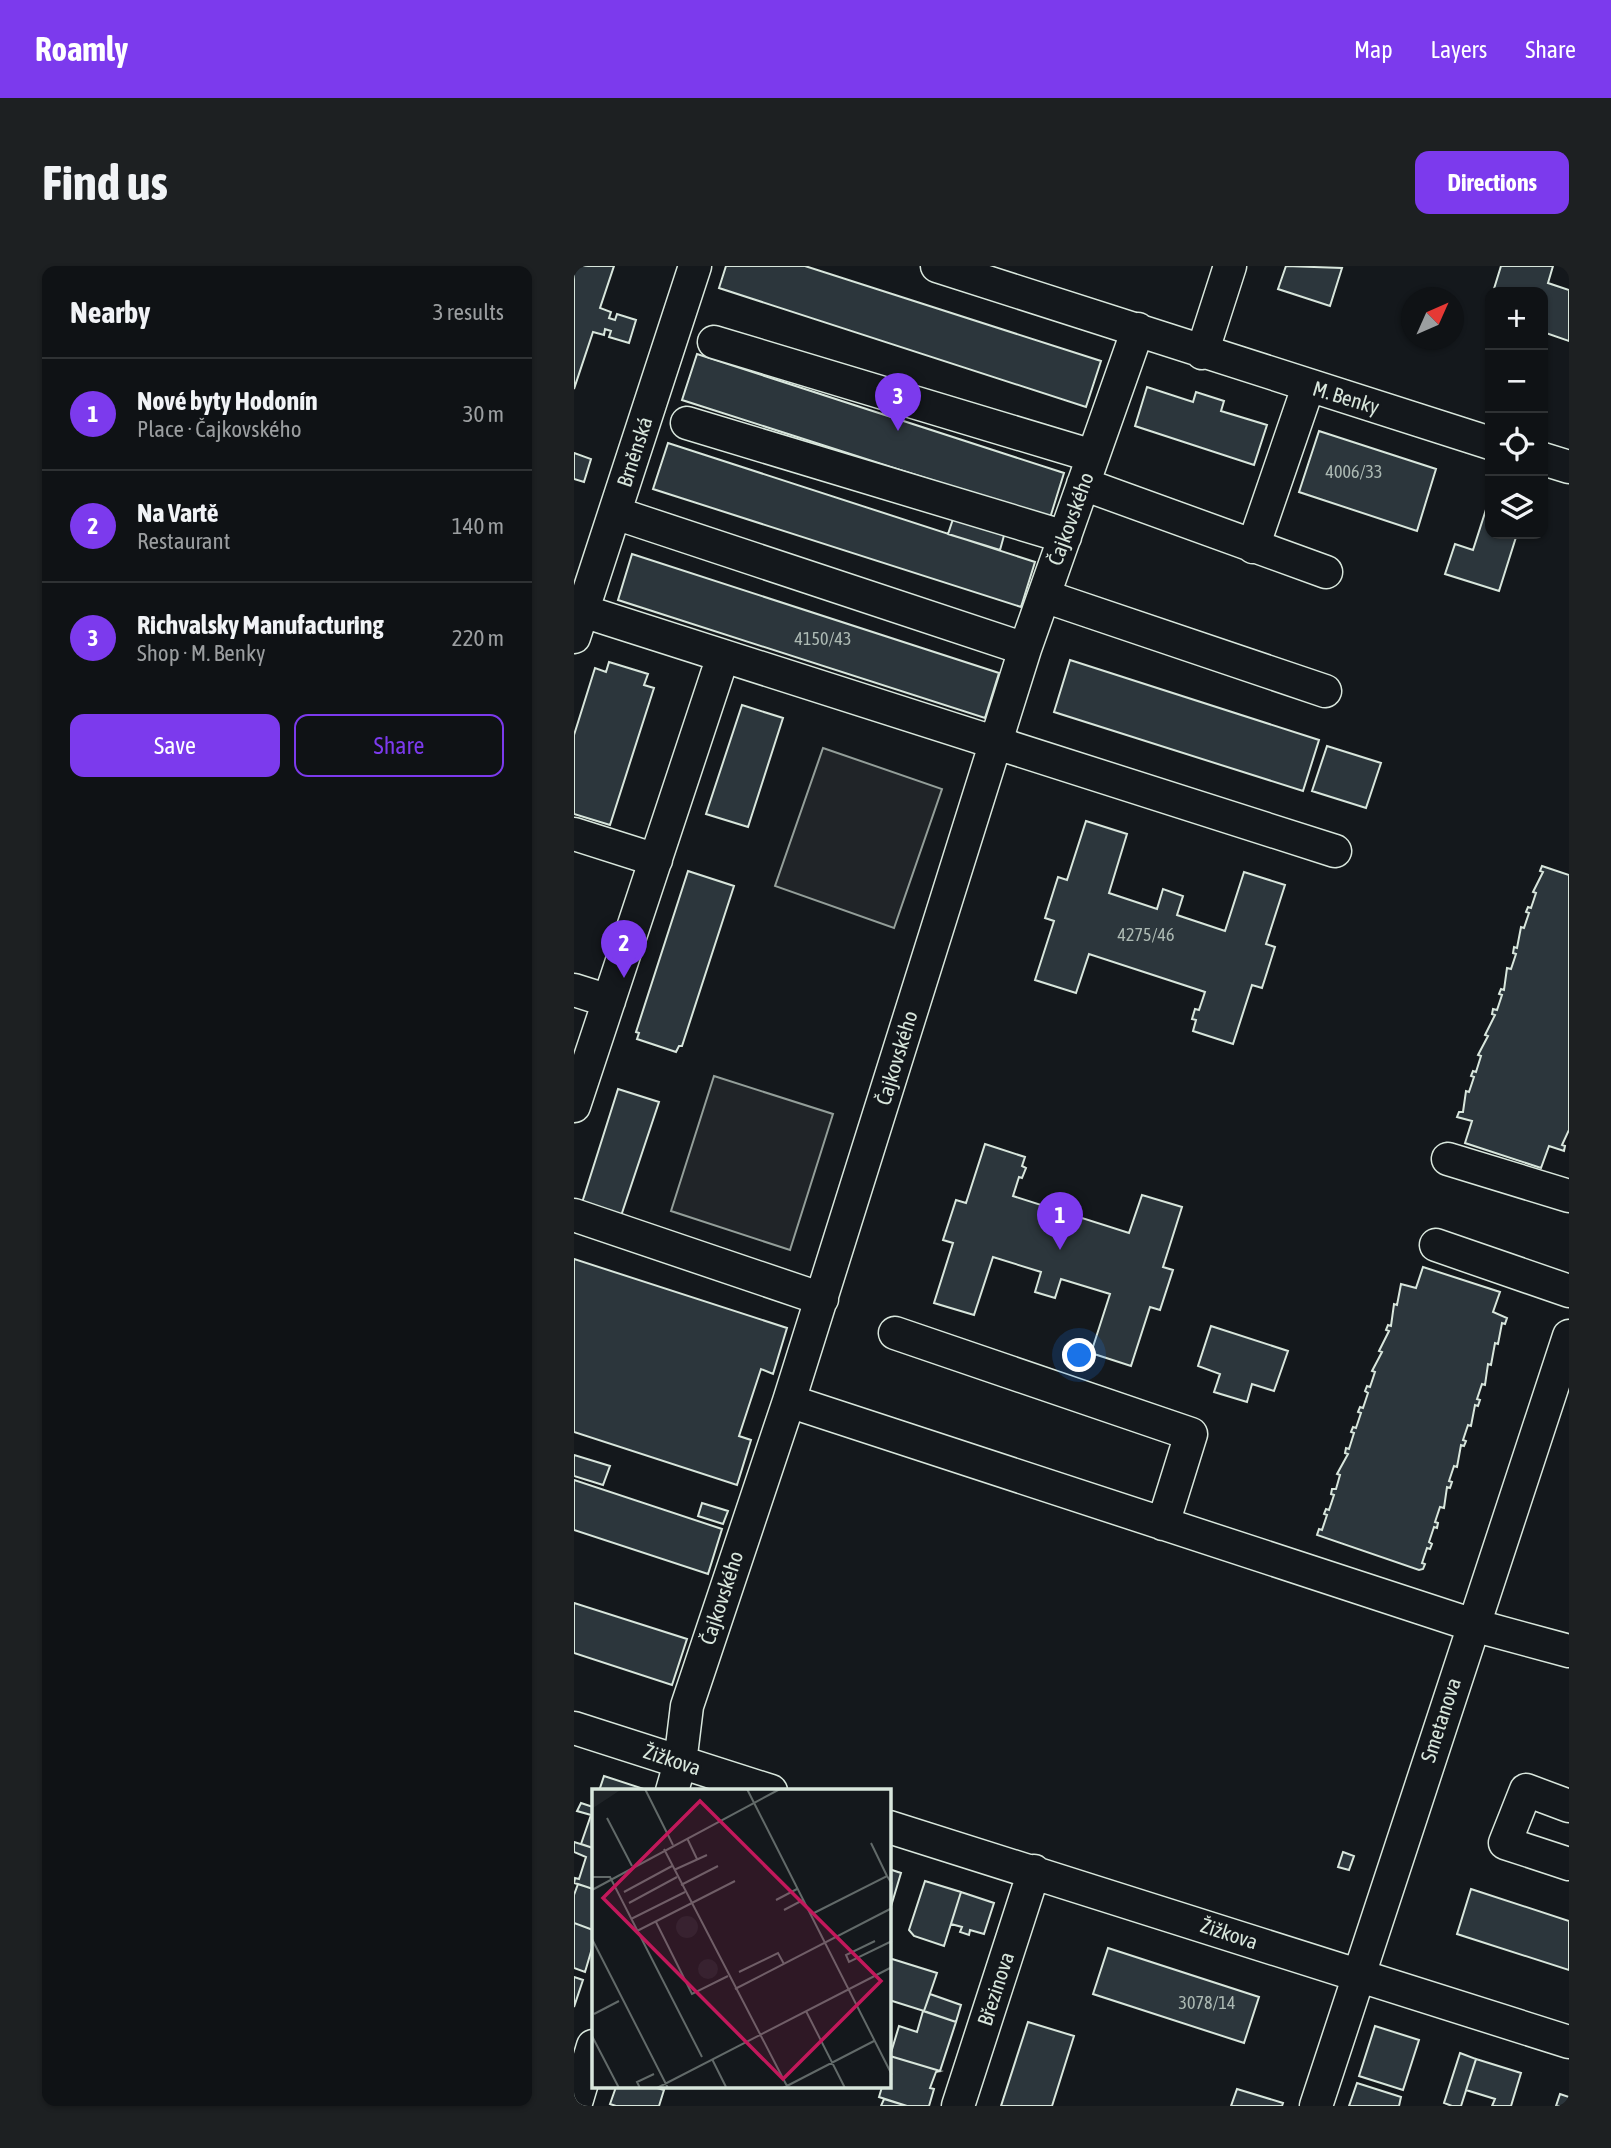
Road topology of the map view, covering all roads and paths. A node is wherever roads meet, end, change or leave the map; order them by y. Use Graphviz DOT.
graph roads {
  1 [pos="695,266"];
  2 [pos="937,266"];
  3 [pos="1230,266"];
  4 [pos="1138,329"];
  5 [pos="713,342"];
  6 [pos="1202,353"];
  7 [pos="1308,387"];
  8 [pos="687,424"];
  9 [pos="1485,441"];
  10 [pos="1548,461"];
  11 [pos="1569,467"];
  12 [pos="1088,470"];
  13 [pos="615,513"];
  14 [pos="1065,537"];
  15 [pos="1253,547"];
  16 [pos="1326,572"];
  17 [pos="1044,596"];
  18 [pos="578,624"];
  19 [pos="1025,649"];
  20 [pos="723,656"];
  21 [pos="1325,691"];
  22 [pos="996,742"];
  23 [pos="574,834"];
  24 [pos="1335,851"];
  25 [pos="656,860"];
  26 [pos="574,990"];
  27 [pos="609,1001"];
  28 [pos="574,1106"];
  29 [pos="1448,1159"];
  30 [pos="1569,1196"];
  31 [pos="574,1215"];
  32 [pos="1436,1245"];
  33 [pos="1569,1291"];
  34 [pos="822,1299"];
  35 [pos="895,1333"];
  36 [pos="1569,1336"];
  37 [pos="789,1401"];
  38 [pos="1557,1410"];
  39 [pos="1163,1524"];
  40 [pos="1473,1625"];
  41 [pos="1569,1651"];
  42 [pos="574,1728"];
  43 [pos="676,1777"];
  44 [pos="757,1789"];
  45 [pos="1569,1806"];
  46 [pos="891,1828"];
  47 [pos="1569,1864"];
  48 [pos="1034,1871"];
  49 [pos="1358,1975"];
  50 [pos="1569,2042"];
  51 [pos="592,2049"];
  52 [pos="575,2106"];
  53 [pos="958,2106"];
  54 [pos="1316,2106"];
  1 -- 13 [label="street, Brněnská"];
  2 -- 4 [label="street, M. Benky"];
  3 -- 6 [label="street"];
  4 -- 6 [label="street, M. Benky"];
  4 -- 12 [label="street, Čajkovského"];
  5 -- 12 [label="street"];
  6 -- 7 [label="street, M. Benky"];
  7 -- 9 [label="street, M. Benky"];
  7 -- 15 [label="street"];
  8 -- 14 [label="street"];
  10 -- 11 [label="street"];
  12 -- 14 [label="street, Čajkovského"];
  12 -- 15 [label="street"];
  13 -- 18 [label="street, Brněnská"];
  13 -- 19 [label="street"];
  14 -- 17 [label="street, Čajkovského"];
  15 -- 16 [label="street"];
  17 -- 19 [label="street, Čajkovského"];
  17 -- 21 [label="street"];
  18 -- 20 [label="street"];
  19 -- 22 [label="street, Čajkovského"];
  20 -- 22 [label="street"];
  20 -- 25 [label="street"];
  22 -- 24 [label="street"];
  22 -- 34 [label="street, Čajkovského"];
  23 -- 25 [label="street"];
  25 -- 27 [label="street"];
  26 -- 27 [label="street"];
  27 -- 28 [label="street"];
  29 -- 30 [label="street"];
  31 -- 34 [label="street"];
  32 -- 33 [label="street"];
  34 -- 37 [label="street, Čajkovského"];
  35 -- 39 [label="street"];
  36 -- 38 [label="street, Smetanova"];
  37 -- 39 [label="street"];
  37 -- 43 [label="street, Čajkovského"];
  38 -- 40 [label="street, Smetanova"];
  39 -- 40 [label="street"];
  40 -- 41 [label="street"];
  40 -- 49 [label="street, Smetanova"];
  42 -- 43 [label="street, Žižkova"];
  43 -- 44 [label="street, Žižkova"];
  45 -- 47 [label="street"];
  46 -- 48 [label="street, Žižkova"];
  48 -- 49 [label="street, Žižkova"];
  48 -- 53 [label="street, Březinova"];
  49 -- 50 [label="street, Žižkova"];
  49 -- 54 [label="street, Smetanova"];
  51 -- 52 [label="street"];
}
